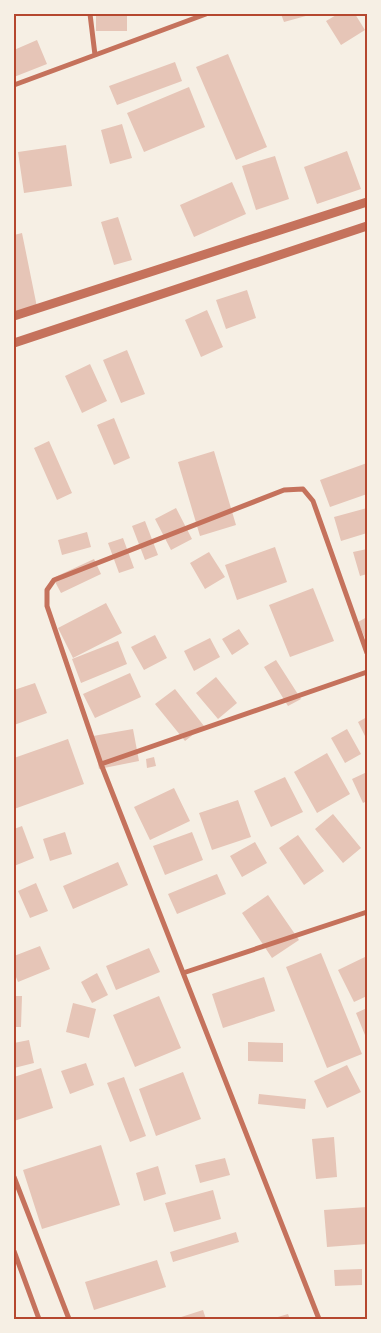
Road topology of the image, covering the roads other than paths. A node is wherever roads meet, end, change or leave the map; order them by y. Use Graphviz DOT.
graph roads {
  1 [pos="90,14"];
  2 [pos="206,14"];
  3 [pos="95,55"];
  4 [pos="14,85"];
  5 [pos="367,202"];
  6 [pos="367,226"];
  7 [pos="14,316"];
  8 [pos="14,343"];
  9 [pos="367,653"];
  10 [pos="367,672"];
  11 [pos="101,764"];
  12 [pos="367,912"];
  13 [pos="183,973"];
  14 [pos="14,1177"];
  15 [pos="14,1251"];
  16 [pos="40,1319"];
  17 [pos="69,1319"];
  18 [pos="319,1319"];
  1 -- 3 [label="street"];
  2 -- 3 [label="street"];
  3 -- 4 [label="street"];
  5 -- 7 [label="street"];
  6 -- 8 [label="street"];
  9 -- 11 [label="street"];
  10 -- 11 [label="street"];
  11 -- 13 [label="street"];
  12 -- 13 [label="street"];
  13 -- 18 [label="street"];
  14 -- 17 [label="street"];
  15 -- 16 [label="street"];
}
